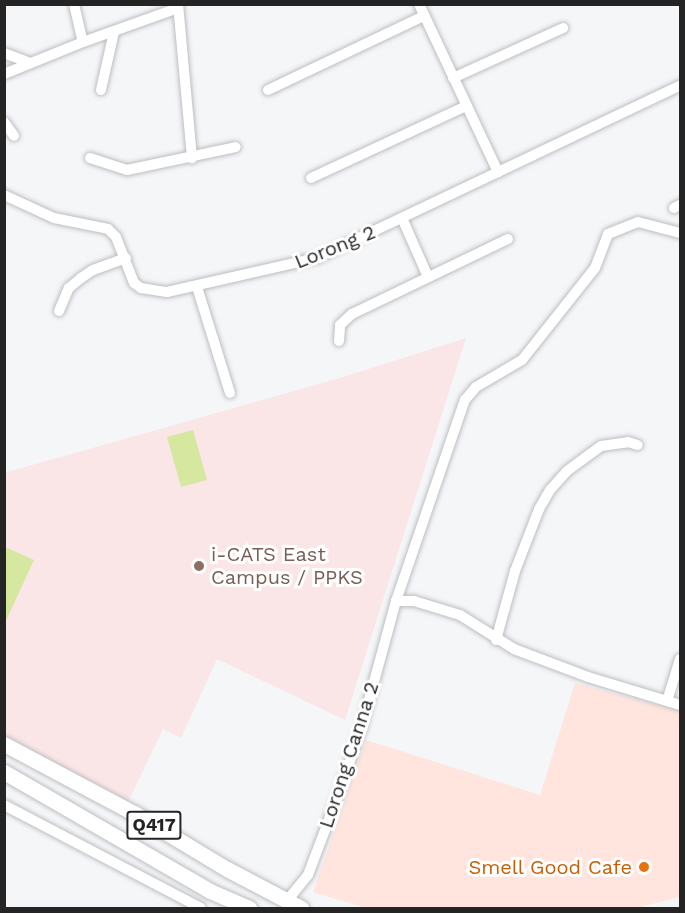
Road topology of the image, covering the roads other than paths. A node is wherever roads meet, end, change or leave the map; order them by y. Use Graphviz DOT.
graph roads {
  1 [pos="74,4"];
  2 [pos="419,4"];
  3 [pos="178,6"];
  4 [pos="424,16"];
  5 [pos="562,28"];
  6 [pos="114,32"];
  7 [pos="82,42"];
  8 [pos="4,53"];
  9 [pos="30,63"];
  10 [pos="4,74"];
  11 [pos="453,78"];
  12 [pos="681,86"];
  13 [pos="101,90"];
  14 [pos="268,90"];
  15 [pos="466,106"];
  16 [pos="4,122"];
  17 [pos="14,136"];
  18 [pos="236,147"];
  19 [pos="90,158"];
  20 [pos="192,158"];
  21 [pos="498,172"];
  22 [pos="311,178"];
  23 [pos="4,195"];
  24 [pos="402,218"];
  25 [pos="681,233"];
  26 [pos="508,239"];
  27 [pos="126,258"];
  28 [pos="428,277"];
  29 [pos="197,287"];
  30 [pos="59,311"];
  31 [pos="339,341"];
  32 [pos="230,393"];
  33 [pos="638,445"];
  34 [pos="401,588"];
  35 [pos="396,601"];
  36 [pos="414,601"];
  37 [pos="496,640"];
  38 [pos="681,659"];
  39 [pos="667,700"];
  40 [pos="681,705"];
  41 [pos="4,744"];
  42 [pos="4,772"];
  43 [pos="4,805"];
  44 [pos="294,905"];
  45 [pos="201,909"];
  46 [pos="249,909"];
  1 -- 7 [label="street"];
  2 -- 4 [label="street"];
  3 -- 6 [label="street"];
  3 -- 20 [label="street"];
  4 -- 11 [label="street"];
  4 -- 14 [label="street"];
  5 -- 11 [label="street"];
  6 -- 7 [label="street"];
  6 -- 13 [label="street"];
  7 -- 9 [label="street"];
  8 -- 9 [label="street"];
  9 -- 10 [label="street"];
  11 -- 15 [label="street"];
  12 -- 21 [label="street, Lorong 2"];
  15 -- 21 [label="street"];
  15 -- 22 [label="street"];
  16 -- 17 [label="street"];
  18 -- 20 [label="street"];
  19 -- 20 [label="street"];
  21 -- 24 [label="street, Lorong 2"];
  23 -- 27 [label="street, Lorong 2"];
  24 -- 28 [label="street"];
  24 -- 29 [label="street, Lorong 2"];
  25 -- 34 [label="street, Lorong Canna 2"];
  26 -- 28 [label="street"];
  27 -- 29 [label="street, Lorong 2"];
  27 -- 30 [label="street"];
  28 -- 31 [label="street"];
  29 -- 32 [label="street"];
  33 -- 37 [label="street"];
  34 -- 35 [label="street, Lorong Canna 2"];
  34 -- 36 [label="street"];
  35 -- 36 [label="street"];
  35 -- 44 [label="street, Lorong Canna 2"];
  36 -- 37 [label="street"];
  37 -- 39 [label="street"];
  38 -- 39 [label="street"];
  39 -- 40 [label="street"];
  41 -- 44 [label="highway, Q417"];
  42 -- 46 [label="highway, Q417"];
  43 -- 45 [label="street"];
}
